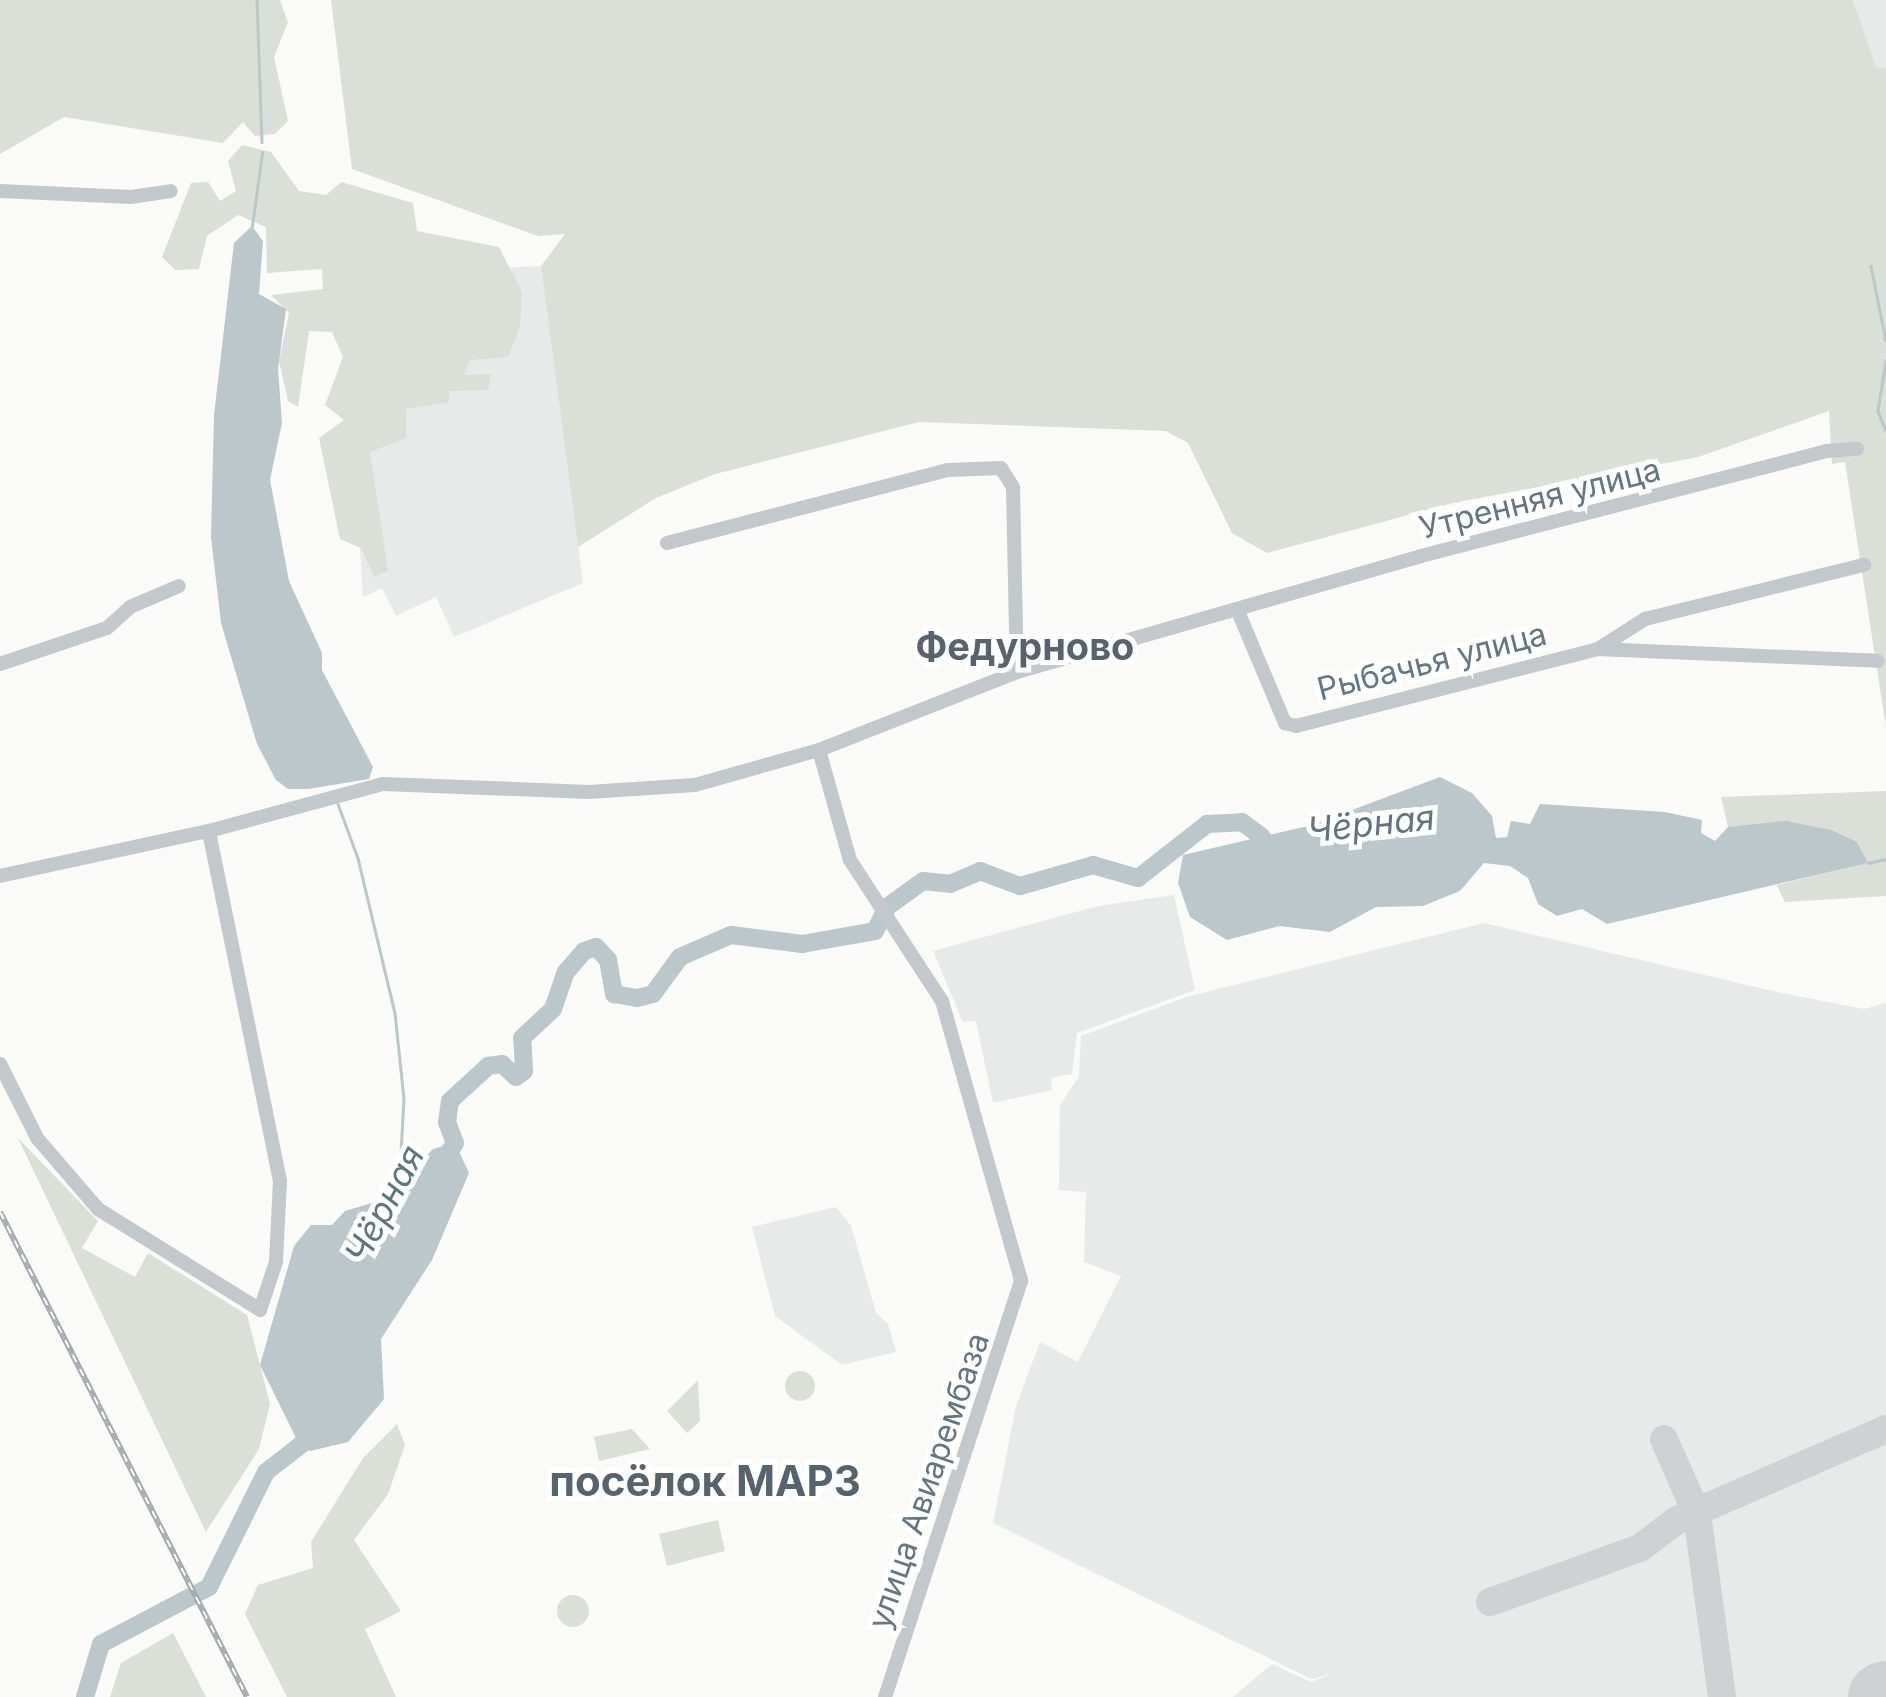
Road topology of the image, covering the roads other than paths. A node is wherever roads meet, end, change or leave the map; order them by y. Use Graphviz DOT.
graph roads {
  1 [pos="0,191"];
  2 [pos="170,191"];
  3 [pos="1857,449"];
  4 [pos="667,543"];
  5 [pos="1864,565"];
  6 [pos="180,586"];
  7 [pos="1237,609"];
  8 [pos="1598,649"];
  9 [pos="1878,660"];
  10 [pos="0,664"];
  11 [pos="1017,672"];
  12 [pos="820,750"];
  13 [pos="209,831"];
  14 [pos="0,876"];
  15 [pos="0,1064"];
  16 [pos="885,1697"];
  1 -- 2 [label="street"];
  3 -- 7 [label="street, Утренняя улица"];
  4 -- 11 [label="street"];
  5 -- 8 [label="street"];
  6 -- 10 [label="street"];
  7 -- 8 [label="street, Рыбачья улица"];
  7 -- 11 [label="street, Утренняя улица"];
  8 -- 9 [label="street"];
  11 -- 12 [label="street, Утренняя улица"];
  12 -- 13 [label="street, Утренняя улица"];
  12 -- 16 [label="street, улица Авиарембаза"];
  13 -- 14 [label="street, Утренняя улица"];
  13 -- 15 [label="street"];
}
